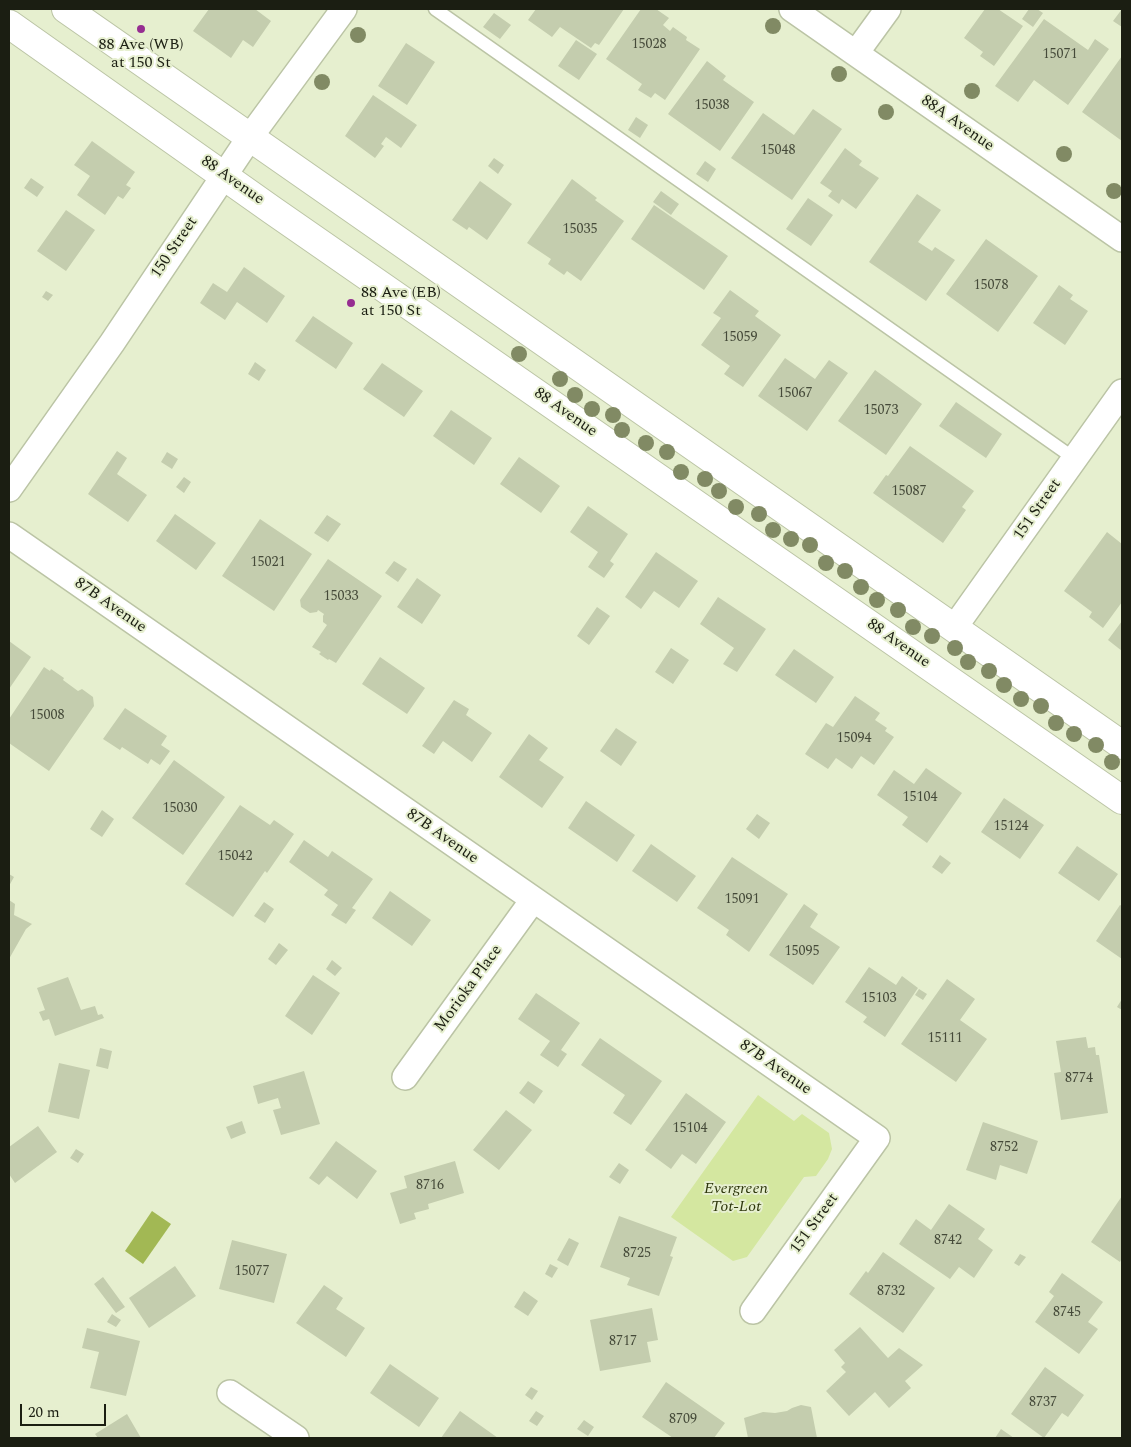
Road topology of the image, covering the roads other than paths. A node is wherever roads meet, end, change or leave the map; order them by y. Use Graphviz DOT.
graph roads {
  1 [pos="66,9"];
  2 [pos="344,9"];
  3 [pos="434,9"];
  4 [pos="792,9"];
  5 [pos="888,9"];
  6 [pos="9,24"];
  7 [pos="856,53"];
  8 [pos="250,137"];
  9 [pos="225,176"];
  10 [pos="1122,239"];
  11 [pos="1122,392"];
  12 [pos="1075,459"];
  13 [pos="9,489"];
  14 [pos="9,535"];
  15 [pos="954,628"];
  16 [pos="1122,745"];
  17 [pos="1122,800"];
  18 [pos="532,900"];
  19 [pos="405,1077"];
  20 [pos="877,1138"];
  21 [pos="753,1311"];
  22 [pos="230,1393"];
  23 [pos="296,1438"];
  1 -- 8 [label="main road"];
  2 -- 8 [label="street, 150 Street"];
  3 -- 12 [label="lane"];
  4 -- 7 [label="street, 88A Avenue"];
  5 -- 7 [label="street"];
  6 -- 9 [label="main road, 88 Avenue"];
  7 -- 10 [label="street, 88A Avenue"];
  8 -- 9 [label="street, 150 Street"];
  8 -- 15 [label="main road"];
  9 -- 13 [label="street, 150 Street"];
  9 -- 17 [label="main road, 88 Avenue"];
  11 -- 12 [label="street, 151 Street"];
  12 -- 15 [label="street, 151 Street"];
  14 -- 18 [label="street, 87B Avenue"];
  15 -- 16 [label="main road"];
  18 -- 19 [label="street, Morioka Place"];
  18 -- 20 [label="street, 87B Avenue"];
  20 -- 21 [label="street, 151 Street"];
  22 -- 23 [label="street"];
}
